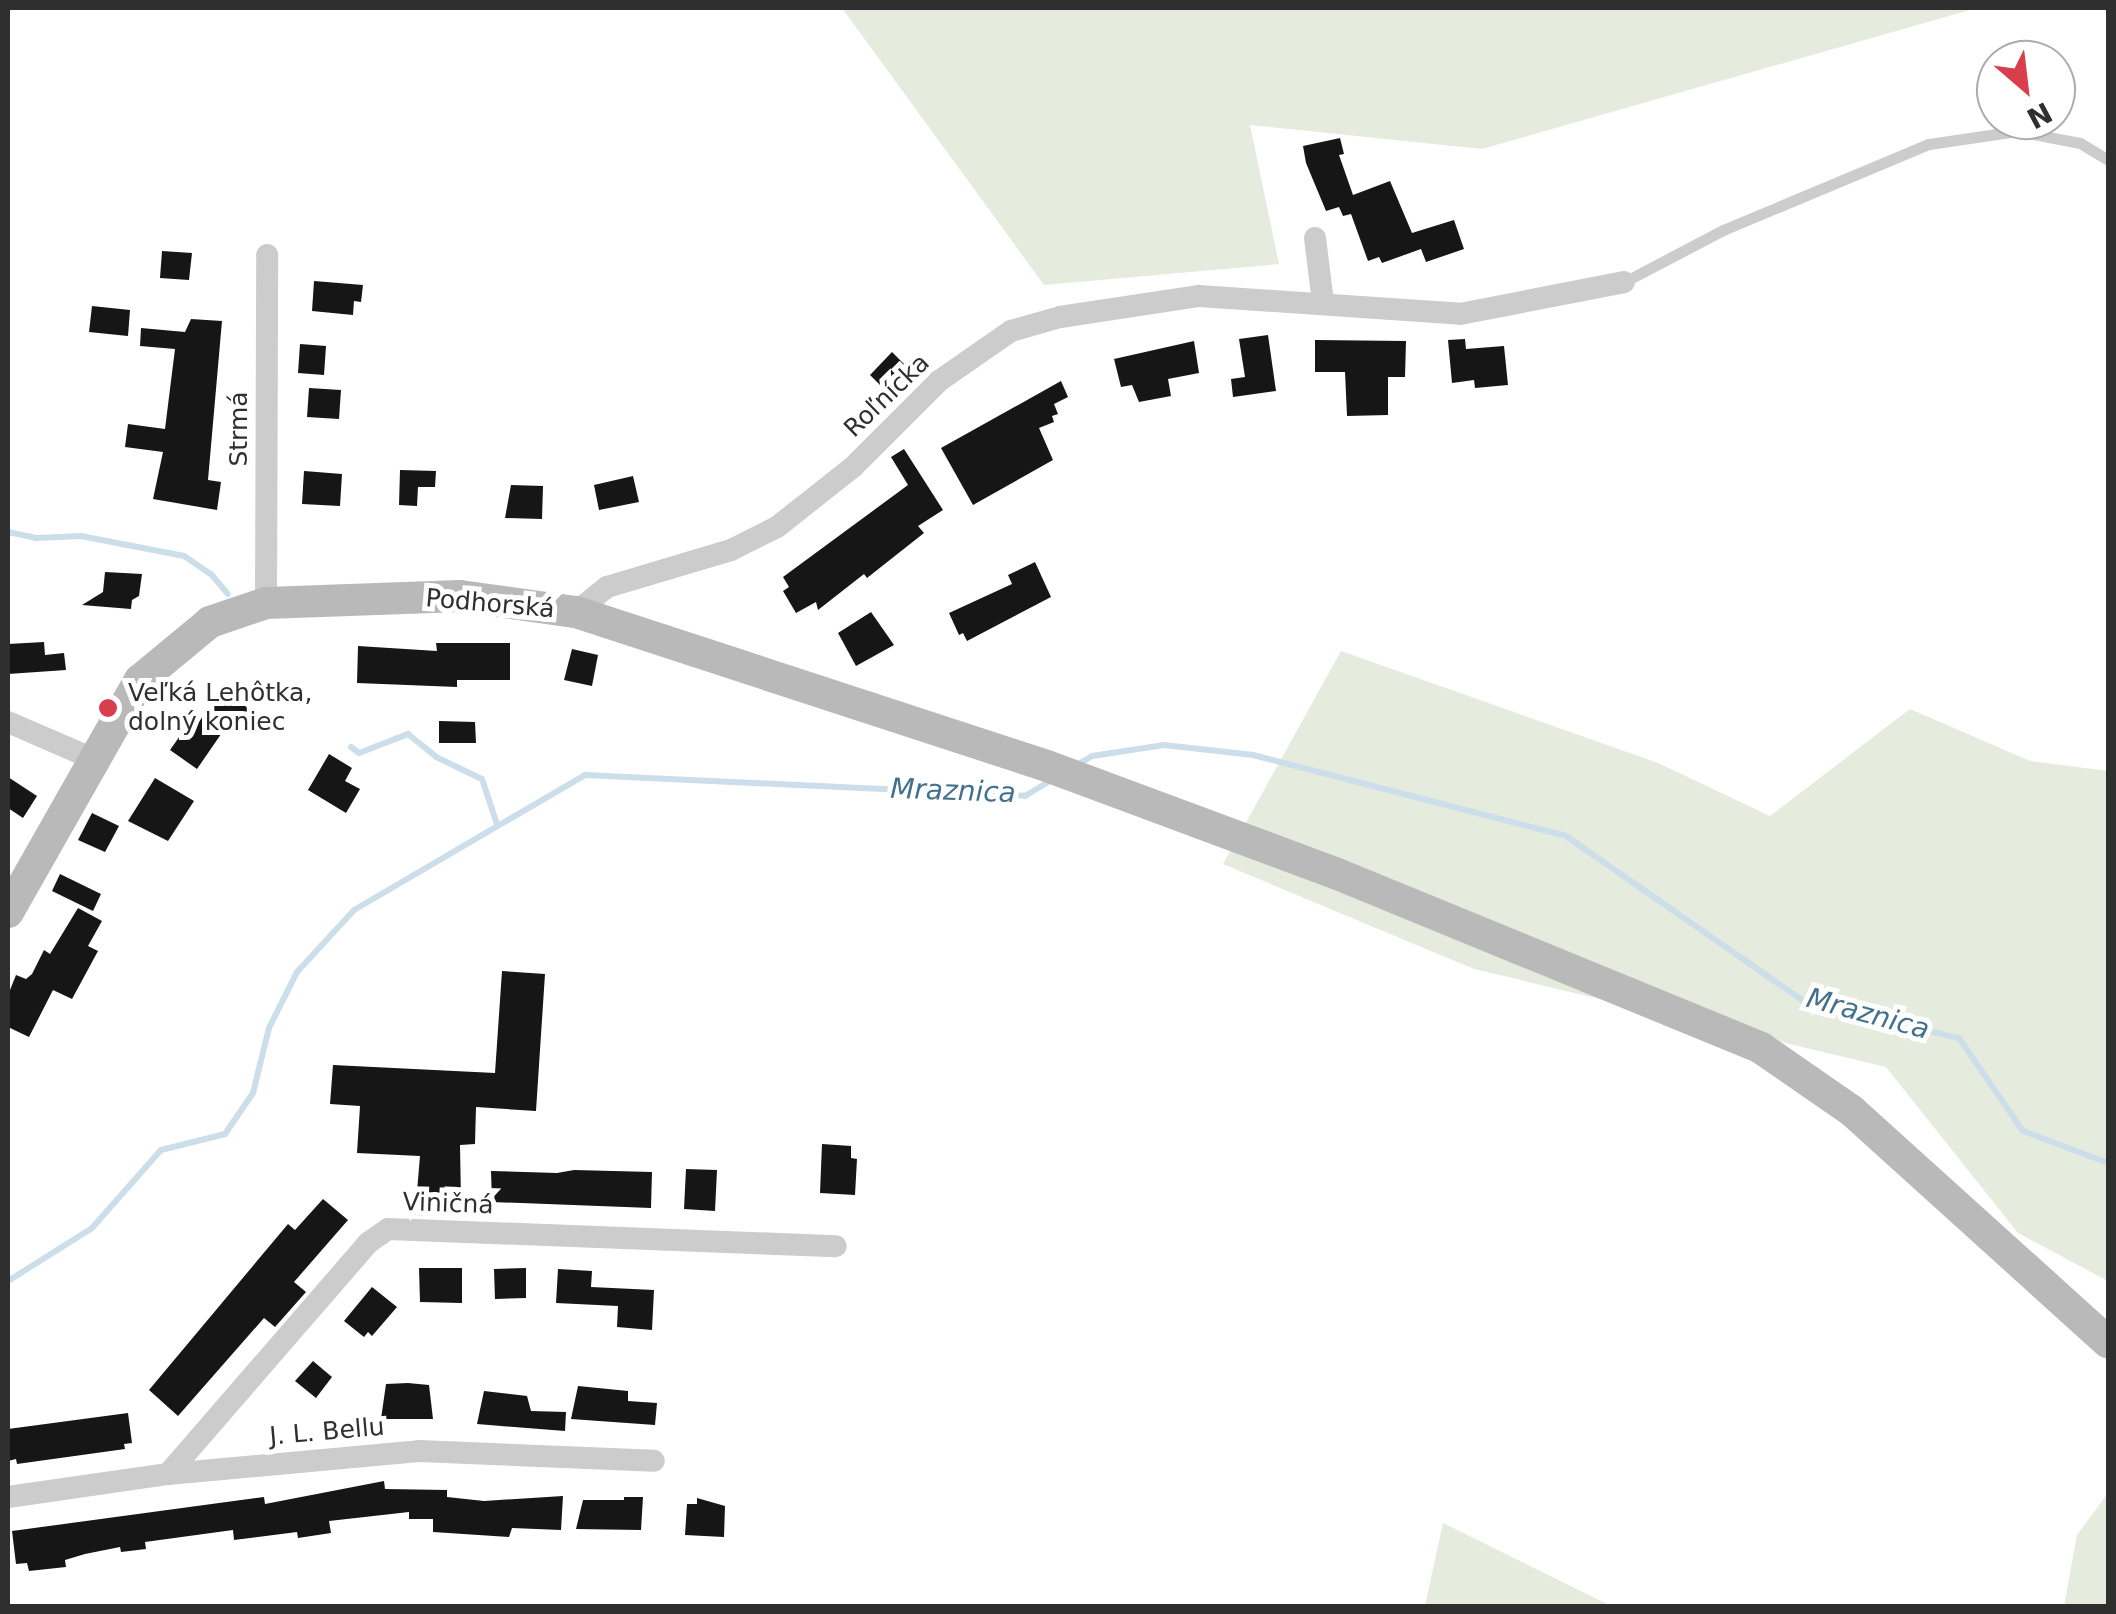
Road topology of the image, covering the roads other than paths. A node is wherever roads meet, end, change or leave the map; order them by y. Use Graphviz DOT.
graph roads {
  1 [pos="2108,160"];
  2 [pos="1315,238"];
  3 [pos="267,255"];
  4 [pos="1624,282"];
  5 [pos="1323,302"];
  6 [pos="266,603"];
  7 [pos="576,612"];
  8 [pos="8,722"];
  9 [pos="96,760"];
  10 [pos="8,912"];
  11 [pos="836,1246"];
  12 [pos="2108,1342"];
  13 [pos="654,1461"];
  14 [pos="168,1474"];
  15 [pos="8,1497"];
  1 -- 4 [label="lane"];
  2 -- 5 [label="street"];
  3 -- 6 [label="street, Strmá"];
  4 -- 5 [label="street, Roľnícka"];
  5 -- 7 [label="street, Roľnícka"];
  6 -- 7 [label="street, Podhorská"];
  6 -- 9 [label="street, Podhorská"];
  7 -- 12 [label="street, Podhorská"];
  8 -- 9 [label="street"];
  9 -- 10 [label="street, Podhorská"];
  11 -- 14 [label="street, Viničná"];
  13 -- 14 [label="street, J. L. Bellu"];
  14 -- 15 [label="street, J. L. Bellu"];
}
